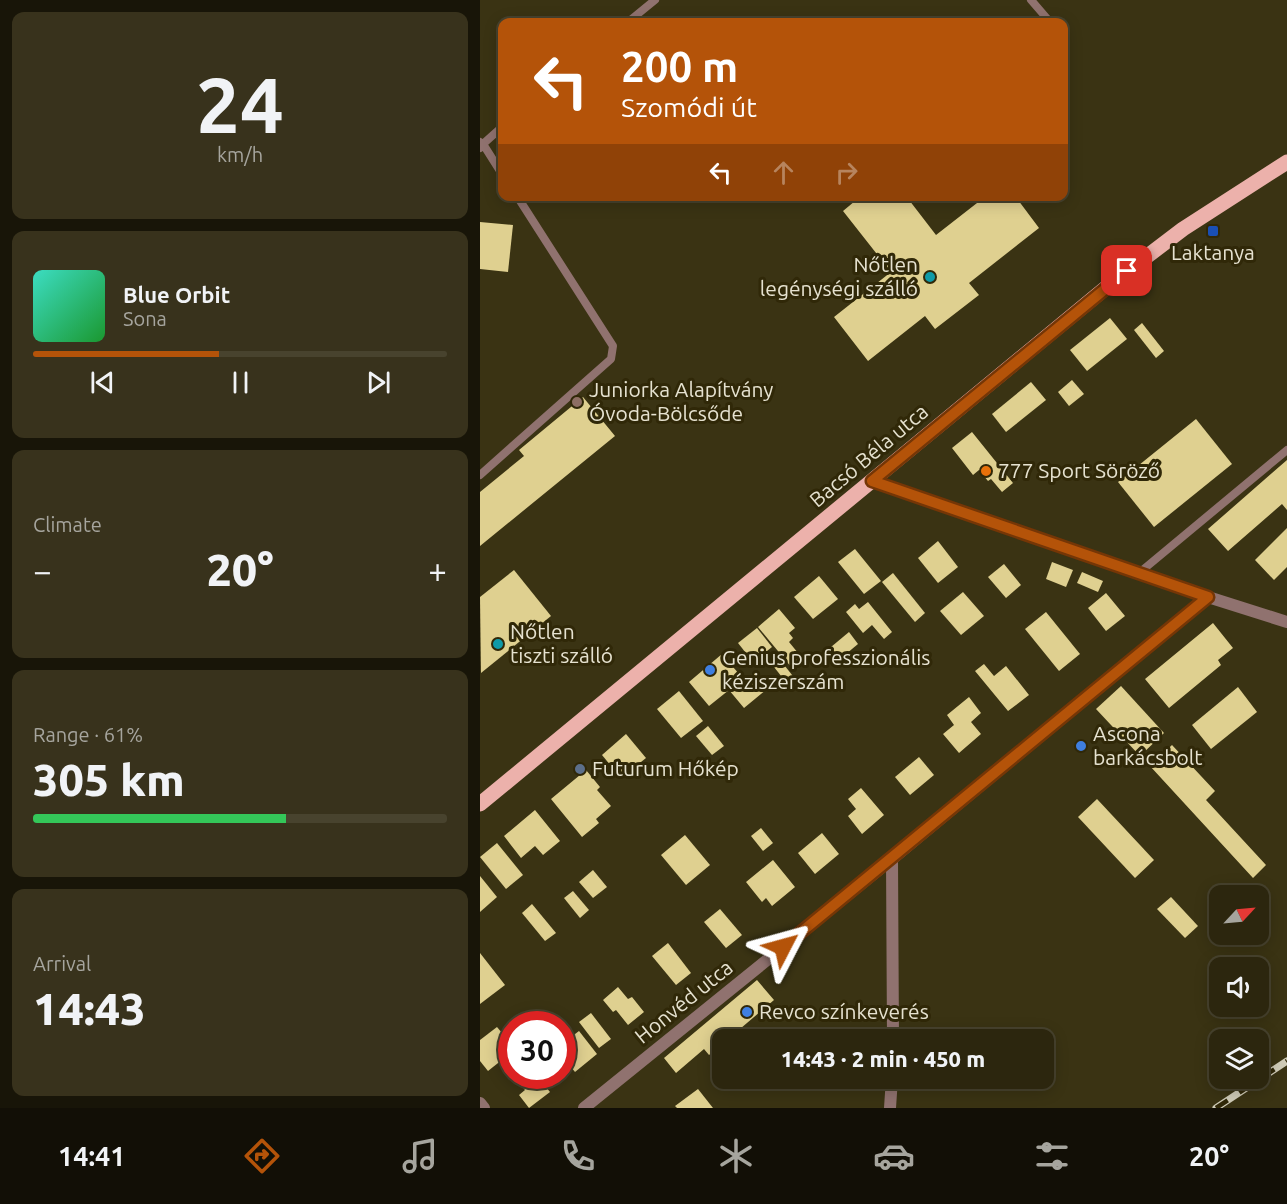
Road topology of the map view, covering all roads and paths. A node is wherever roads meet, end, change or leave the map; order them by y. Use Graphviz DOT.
graph roads {
  1 [pos="655,0"];
  2 [pos="1032,0"];
  3 [pos="633,18"];
  4 [pos="1047,18"];
  5 [pos="498,130"];
  6 [pos="481,144"];
  7 [pos="1287,162"];
  8 [pos="498,168"];
  9 [pos="520,201"];
  10 [pos="1287,450"];
  11 [pos="480,475"];
  12 [pos="872,481"];
  13 [pos="1139,573"];
  14 [pos="1208,597"];
  15 [pos="1287,622"];
  16 [pos="483,796"];
  17 [pos="892,859"];
  18 [pos="893,1029"];
  19 [pos="891,1089"];
  20 [pos="480,1102"];
  21 [pos="484,1108"];
  22 [pos="584,1108"];
  23 [pos="890,1108"];
  1 -- 3 [label="lane"];
  2 -- 4 [label="lane"];
  5 -- 6 [label="lane"];
  6 -- 8 [label="lane"];
  7 -- 12 [label="main road, Bacsó Béla utca"];
  9 -- 11 [label="lane"];
  10 -- 13 [label="lane"];
  12 -- 13 [label="street"];
  12 -- 16 [label="main road, Bacsó Béla utca"];
  13 -- 14 [label="street"];
  14 -- 15 [label="street"];
  14 -- 17 [label="street, Honvéd utca"];
  17 -- 18 [label="street"];
  17 -- 22 [label="street, Honvéd utca"];
  19 -- 23 [label="street"];
  20 -- 21 [label="street"];
}
